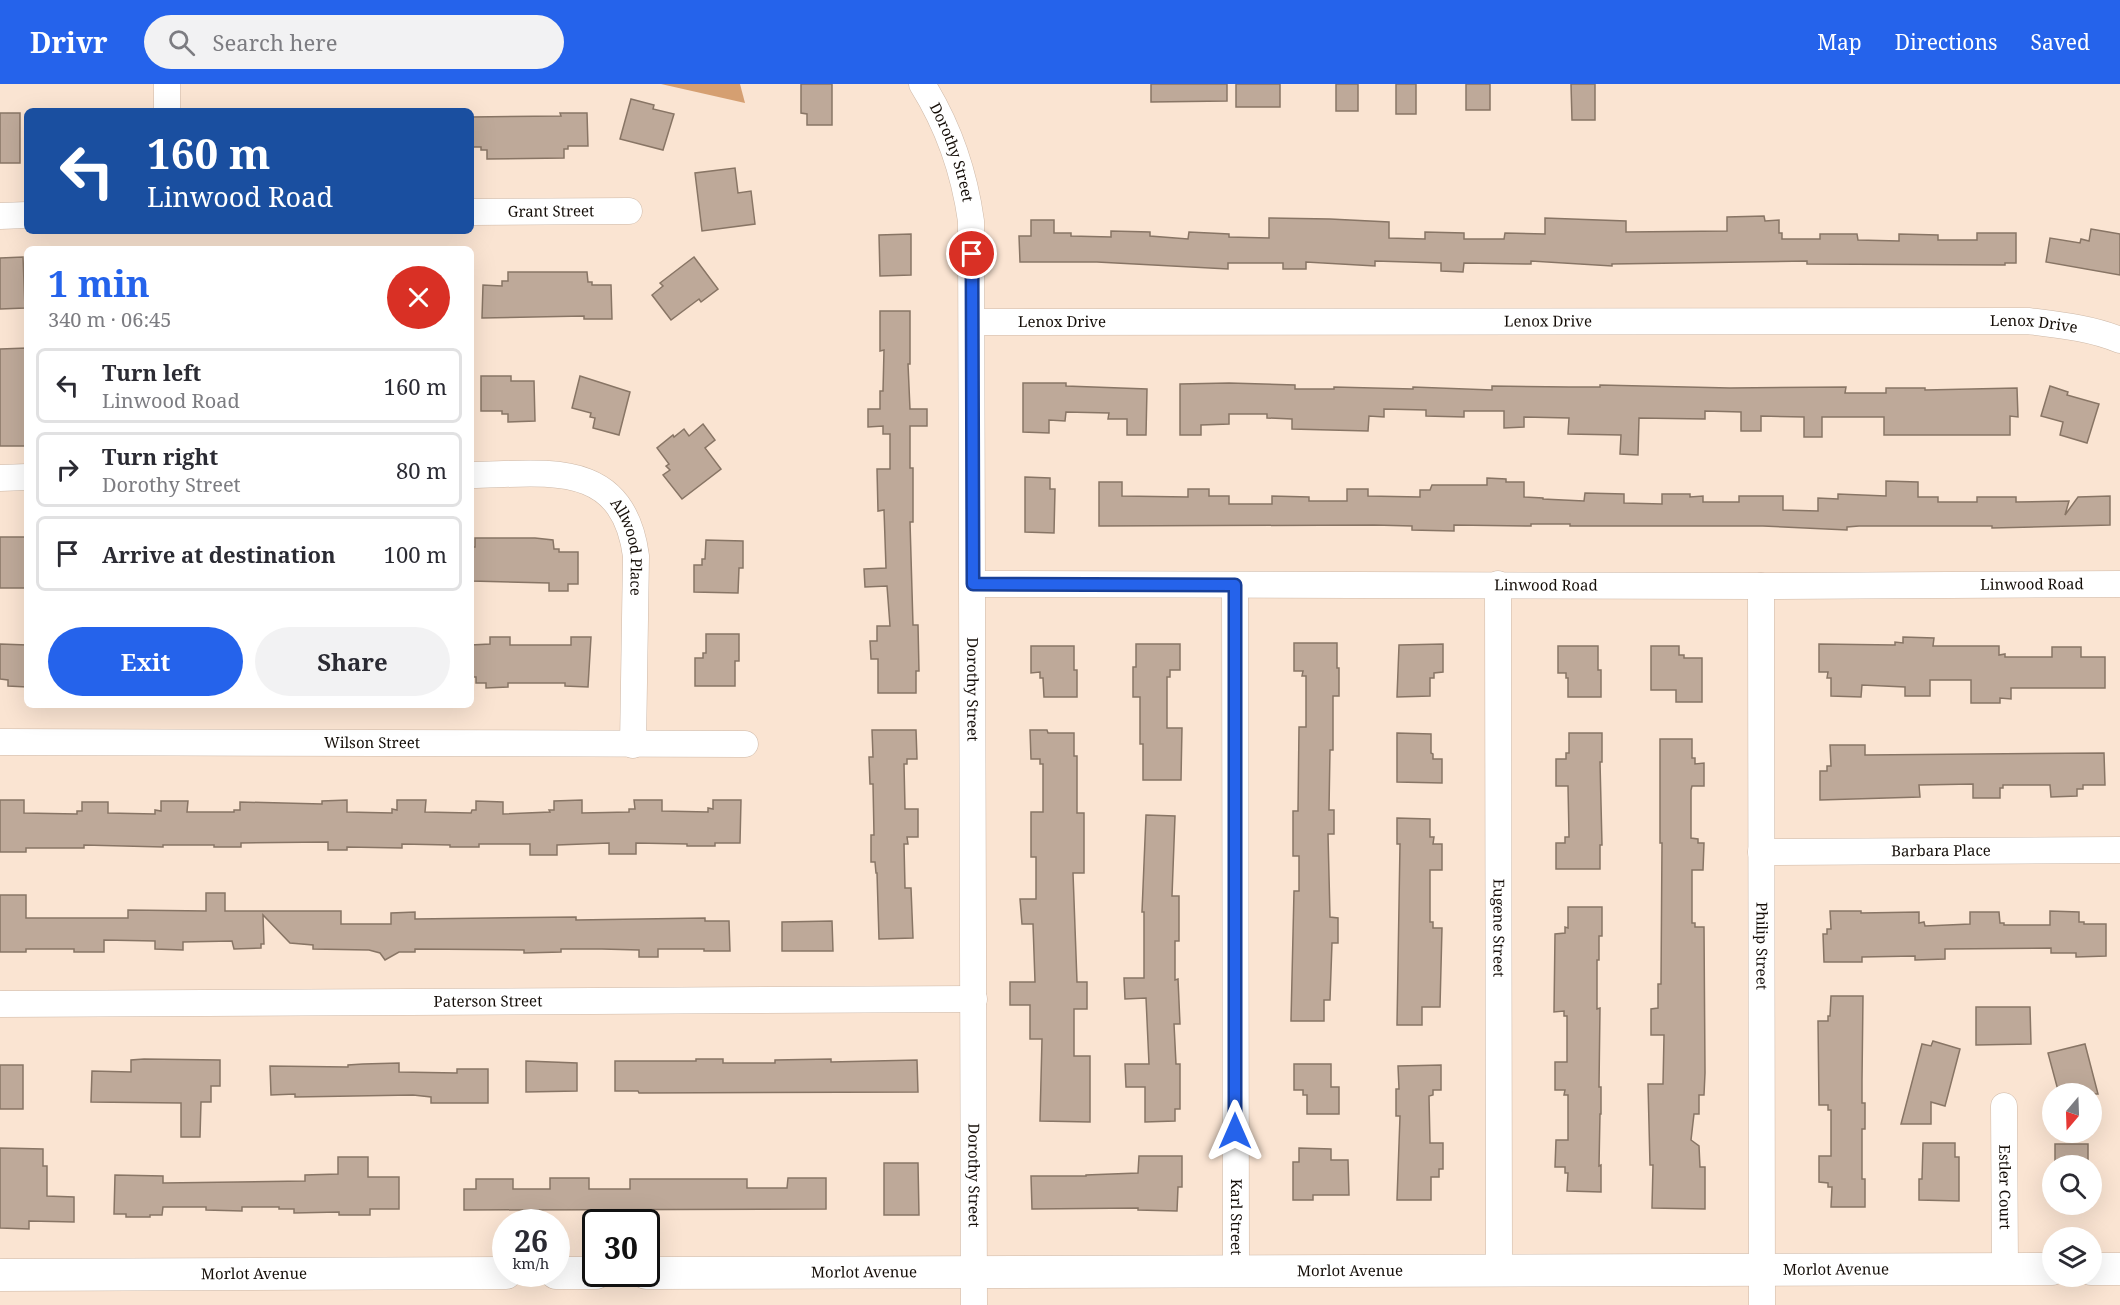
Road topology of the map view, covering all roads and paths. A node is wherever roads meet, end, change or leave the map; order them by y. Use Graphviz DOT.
graph roads {
  1 [pos="167,84"];
  2 [pos="922,84"];
  3 [pos="167,108"];
  4 [pos="630,211"];
  5 [pos="474,212"];
  6 [pos="24,215"];
  7 [pos="0,216"];
  8 [pos="972,322"];
  9 [pos="2120,340"];
  10 [pos="474,475"];
  11 [pos="24,477"];
  12 [pos="0,478"];
  13 [pos="973,584"];
  14 [pos="1498,584"];
  15 [pos="2120,584"];
  16 [pos="1235,585"];
  17 [pos="1761,586"];
  18 [pos="0,742"];
  19 [pos="745,744"];
  20 [pos="633,745"];
  21 [pos="2120,850"];
  22 [pos="1761,852"];
  23 [pos="974,999"];
  24 [pos="0,1004"];
  25 [pos="2004,1106"];
  26 [pos="2005,1269"];
  27 [pos="2042,1269"];
  28 [pos="2102,1269"];
  29 [pos="2120,1269"];
  30 [pos="1499,1270"];
  31 [pos="1762,1270"];
  32 [pos="974,1272"];
  33 [pos="1236,1272"];
  34 [pos="492,1273"];
  35 [pos="660,1273"];
  36 [pos="0,1275"];
  37 [pos="974,1305"];
  38 [pos="1762,1305"];
  1 -- 3 [label="street"];
  2 -- 8 [label="street, Dorothy Street"];
  4 -- 5 [label="street, Grant Street"];
  6 -- 7 [label="street"];
  8 -- 9 [label="street, Lenox Drive"];
  8 -- 13 [label="street, Dorothy Street"];
  10 -- 20 [label="street, Allwood Place"];
  11 -- 12 [label="street"];
  13 -- 16 [label="street, Linwood Road"];
  13 -- 23 [label="street, Dorothy Street"];
  14 -- 16 [label="street, Linwood Road"];
  14 -- 17 [label="street, Linwood Road"];
  14 -- 30 [label="street, Eugene Street"];
  15 -- 17 [label="street, Linwood Road"];
  16 -- 33 [label="street, Karl Street"];
  17 -- 22 [label="street, Philip Street"];
  18 -- 20 [label="street, Wilson Street"];
  19 -- 20 [label="street, Wilson Street"];
  21 -- 22 [label="street, Barbara Place"];
  22 -- 31 [label="street, Philip Street"];
  23 -- 24 [label="street, Paterson Street"];
  23 -- 32 [label="street, Dorothy Street"];
  25 -- 26 [label="street, Estler Court"];
  26 -- 27 [label="street, Morlot Avenue"];
  26 -- 31 [label="street, Morlot Avenue"];
  28 -- 29 [label="street"];
  30 -- 31 [label="street, Morlot Avenue"];
  30 -- 33 [label="street, Morlot Avenue"];
  31 -- 38 [label="street, Philip Street"];
  32 -- 33 [label="street, Morlot Avenue"];
  32 -- 35 [label="street, Morlot Avenue"];
  32 -- 37 [label="street, Dorothy Street"];
  34 -- 36 [label="street, Morlot Avenue"];
}
